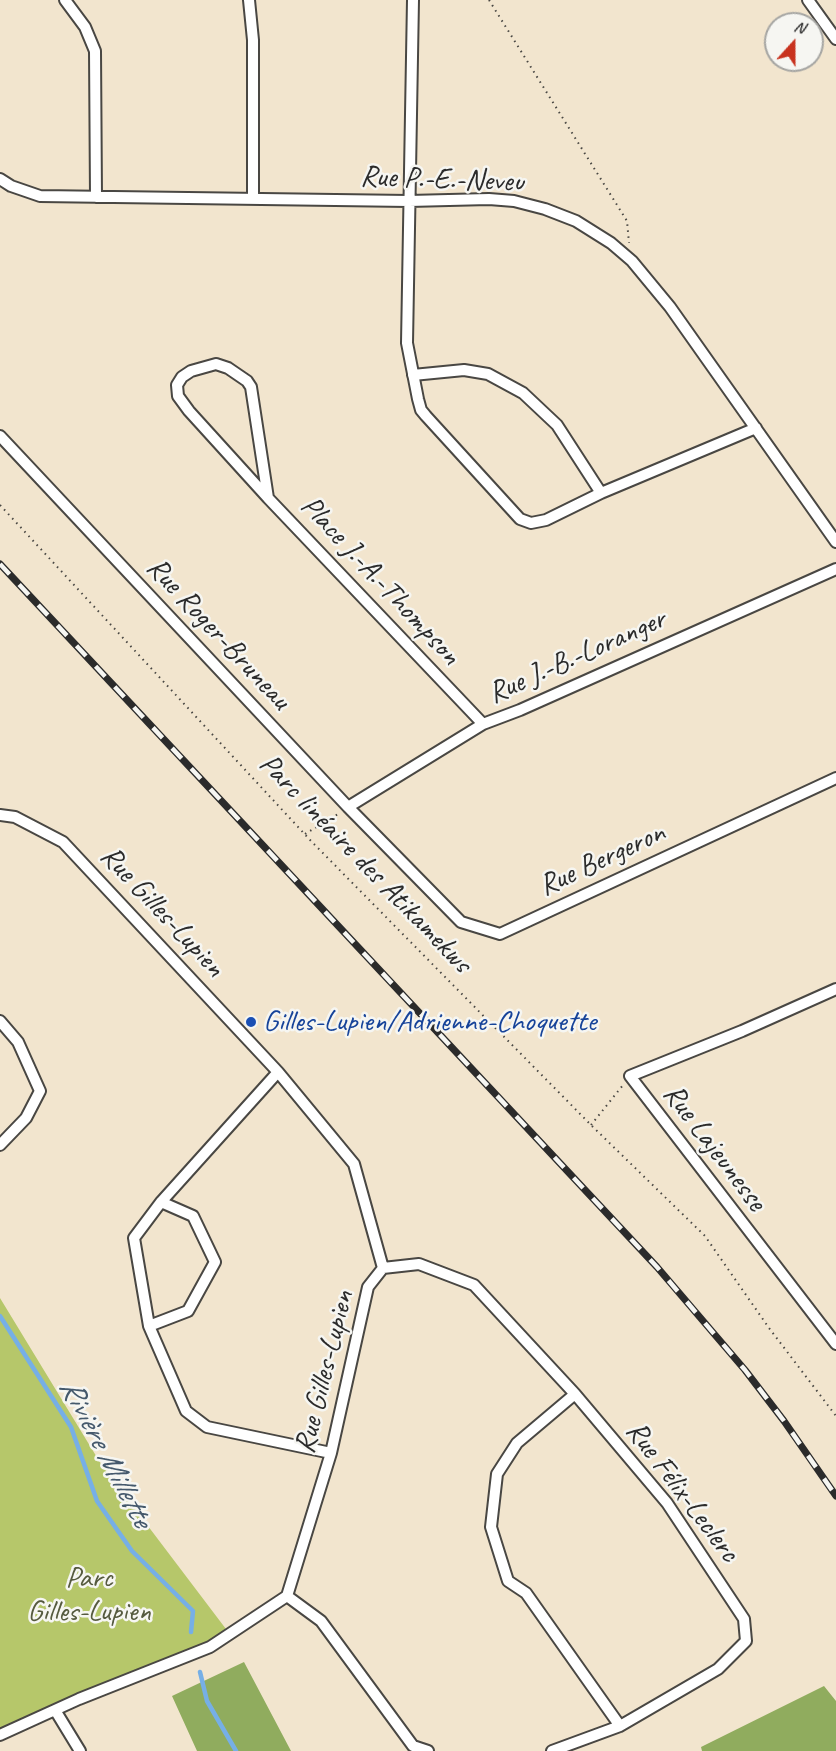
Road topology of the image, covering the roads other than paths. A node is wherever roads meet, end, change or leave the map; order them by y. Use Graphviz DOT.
graph roads {
  1 [pos="65,0"];
  2 [pos="249,0"];
  3 [pos="413,0"];
  4 [pos="808,0"];
  5 [pos="836,39"];
  6 [pos="0,180"];
  7 [pos="96,197"];
  8 [pos="253,199"];
  9 [pos="409,201"];
  10 [pos="413,375"];
  11 [pos="756,428"];
  12 [pos="0,436"];
  13 [pos="601,494"];
  14 [pos="268,498"];
  15 [pos="836,542"];
  16 [pos="836,569"];
  17 [pos="483,724"];
  18 [pos="836,778"];
  19 [pos="348,807"];
  20 [pos="0,815"];
  21 [pos="403,863"];
  22 [pos="835,992"];
  23 [pos="0,1021"];
  24 [pos="279,1072"];
  25 [pos="0,1145"];
  26 [pos="161,1202"];
  27 [pos="383,1268"];
  28 [pos="149,1326"];
  29 [pos="836,1344"];
  30 [pos="574,1394"];
  31 [pos="331,1453"];
  32 [pos="288,1596"];
  33 [pos="55,1710"];
  34 [pos="620,1726"];
  35 [pos="0,1735"];
  36 [pos="80,1751"];
  37 [pos="428,1751"];
  38 [pos="552,1751"];
  1 -- 7 [label="street"];
  2 -- 8 [label="street"];
  3 -- 9 [label="street"];
  4 -- 5 [label="street"];
  6 -- 7 [label="street, Rue P.-E.-Neveu"];
  7 -- 8 [label="street, Rue P.-E.-Neveu"];
  8 -- 9 [label="street, Rue P.-E.-Neveu"];
  9 -- 10 [label="street"];
  9 -- 11 [label="street, Rue P.-E.-Neveu"];
  10 -- 13 [label="street"];
  10 -- 13 [label="street"];
  11 -- 13 [label="street"];
  11 -- 15 [label="street, Rue P.-E.-Neveu"];
  12 -- 19 [label="street, Rue Roger-Bruneau"];
  14 -- 14 [label="street, Place J.-A.-Thompson"];
  14 -- 17 [label="street, Place J.-A.-Thompson"];
  16 -- 17 [label="street, Rue J.-B.-Loranger"];
  17 -- 19 [label="street, Rue J.-B.-Loranger"];
  18 -- 21 [label="street, Rue Bergeron"];
  19 -- 21 [label="street, Rue Roger-Bruneau"];
  20 -- 24 [label="street, Rue Gilles-Lupien"];
  22 -- 29 [label="street, Rue Lajeunesse"];
  23 -- 25 [label="street"];
  24 -- 26 [label="street"];
  24 -- 27 [label="street, Rue Gilles-Lupien"];
  26 -- 28 [label="street"];
  26 -- 28 [label="street"];
  27 -- 30 [label="street, Rue Félix-Leclerc"];
  27 -- 31 [label="street, Rue Gilles-Lupien"];
  28 -- 31 [label="street"];
  30 -- 34 [label="street"];
  30 -- 34 [label="street, Rue Félix-Leclerc"];
  31 -- 32 [label="street, Rue Gilles-Lupien"];
  32 -- 33 [label="street"];
  32 -- 37 [label="street"];
  33 -- 35 [label="street"];
  33 -- 36 [label="street"];
  34 -- 38 [label="street, Rue Félix-Leclerc"];
}
